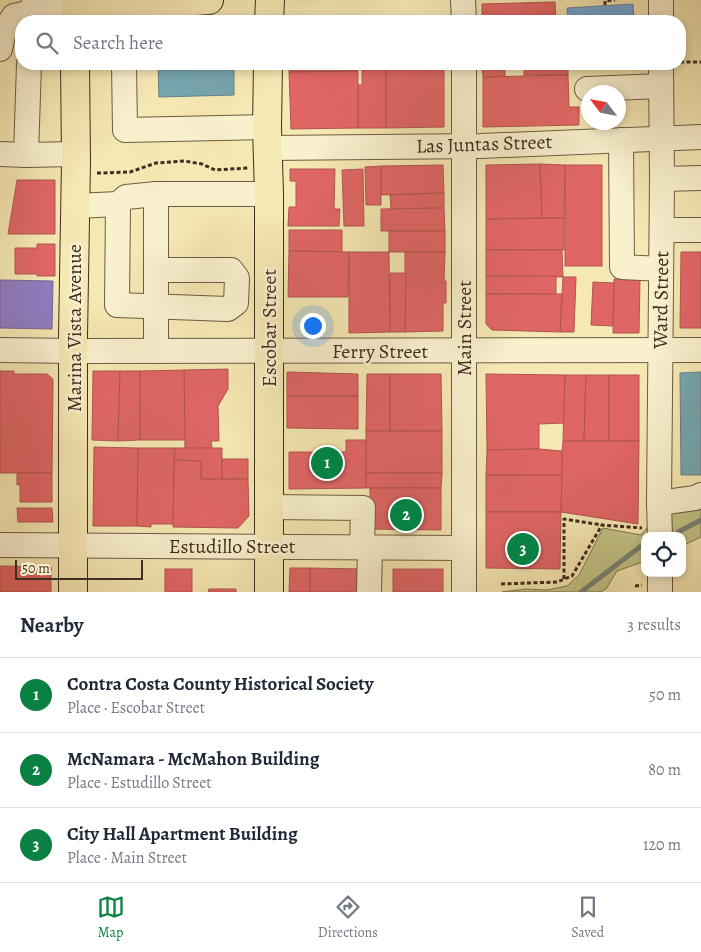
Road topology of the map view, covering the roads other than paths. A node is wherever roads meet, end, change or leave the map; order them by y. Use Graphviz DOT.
graph roads {
  1 [pos="199,0"];
  2 [pos="270,0"];
  3 [pos="463,0"];
  4 [pos="661,0"];
  5 [pos="75,10"];
  6 [pos="32,11"];
  7 [pos="124,13"];
  8 [pos="18,15"];
  9 [pos="269,15"];
  10 [pos="464,15"];
  11 [pos="661,15"];
  12 [pos="15,16"];
  13 [pos="0,49"];
  14 [pos="30,70"];
  15 [pos="75,70"];
  16 [pos="124,70"];
  17 [pos="268,70"];
  18 [pos="464,70"];
  19 [pos="661,75"];
  20 [pos="608,85"];
  21 [pos="701,137"];
  22 [pos="661,139"];
  23 [pos="621,140"];
  24 [pos="464,146"];
  25 [pos="262,148"];
  26 [pos="0,154"];
  27 [pos="76,154"];
  28 [pos="26,155"];
  29 [pos="701,178"];
  30 [pos="662,179"];
  31 [pos="151,184"];
  32 [pos="269,194"];
  33 [pos="118,204"];
  34 [pos="75,206"];
  35 [pos="662,230"];
  36 [pos="701,230"];
  37 [pos="661,269"];
  38 [pos="156,270"];
  39 [pos="157,307"];
  40 [pos="0,350"];
  41 [pos="464,350"];
  42 [pos="660,350"];
  43 [pos="701,350"];
  44 [pos="156,351"];
  45 [pos="268,351"];
  46 [pos="73,352"];
  47 [pos="701,495"];
  48 [pos="269,508"];
  49 [pos="655,521"];
  50 [pos="0,545"];
  51 [pos="73,545"];
  52 [pos="269,547"];
  53 [pos="366,547"];
  54 [pos="464,548"];
  55 [pos="660,577"];
  56 [pos="73,592"];
  57 [pos="269,592"];
  58 [pos="369,592"];
  59 [pos="464,592"];
  60 [pos="660,592"];
  1 -- 7 [label="main road"];
  2 -- 9 [label="main road"];
  3 -- 10 [label="street"];
  4 -- 11 [label="street"];
  5 -- 6 [label="street"];
  5 -- 7 [label="main road"];
  6 -- 8 [label="street"];
  12 -- 13 [label="street"];
  14 -- 28 [label="street"];
  15 -- 27 [label="main road, Marina Vista Avenue"];
  16 -- 25 [label="street, Las Juntas Street"];
  17 -- 25 [label="main road, Escobar Street"];
  18 -- 24 [label="street, Main Street"];
  19 -- 20 [label="street"];
  19 -- 22 [label="street, Ward Street"];
  21 -- 22 [label="street, Las Juntas Street"];
  22 -- 23 [label="street, Las Juntas Street"];
  22 -- 30 [label="street, Ward Street"];
  23 -- 24 [label="street, Las Juntas Street"];
  23 -- 37 [label="street"];
  24 -- 25 [label="street, Las Juntas Street"];
  24 -- 41 [label="street, Main Street"];
  25 -- 32 [label="main road, Escobar Street"];
  26 -- 28 [label="street"];
  27 -- 28 [label="street"];
  27 -- 34 [label="main road, Marina Vista Avenue"];
  29 -- 30 [label="street"];
  30 -- 35 [label="street, Ward Street"];
  31 -- 32 [label="street"];
  31 -- 33 [label="street"];
  31 -- 38 [label="street"];
  32 -- 45 [label="main road, Escobar Street"];
  33 -- 34 [label="street"];
  33 -- 39 [label="street"];
  34 -- 46 [label="main road, Marina Vista Avenue"];
  35 -- 36 [label="street"];
  35 -- 37 [label="street, Ward Street"];
  37 -- 42 [label="street, Ward Street"];
  38 -- 39 [label="street"];
  38 -- 39 [label="street"];
  39 -- 44 [label="street"];
  40 -- 46 [label="street, Ferry Street"];
  41 -- 42 [label="street, Ferry Street"];
  41 -- 45 [label="street, Ferry Street"];
  41 -- 54 [label="street, Main Street"];
  42 -- 43 [label="street, Ferry Street"];
  42 -- 49 [label="street, Ward Street"];
  44 -- 45 [label="street, Ferry Street"];
  44 -- 46 [label="street, Ferry Street"];
  45 -- 48 [label="main road, Escobar Street"];
  46 -- 51 [label="main road, Marina Vista Avenue"];
  47 -- 49 [label="street"];
  48 -- 52 [label="main road, Escobar Street"];
  48 -- 53 [label="street"];
  50 -- 51 [label="street, Estudillo Street"];
  51 -- 52 [label="street, Estudillo Street"];
  51 -- 56 [label="main road, Marina Vista Avenue"];
  52 -- 53 [label="street, Estudillo Street"];
  52 -- 57 [label="main road, Escobar Street"];
  53 -- 54 [label="street, Estudillo Street"];
  53 -- 58 [label="street"];
  54 -- 59 [label="street, Main Street"];
  55 -- 60 [label="street"];
}
